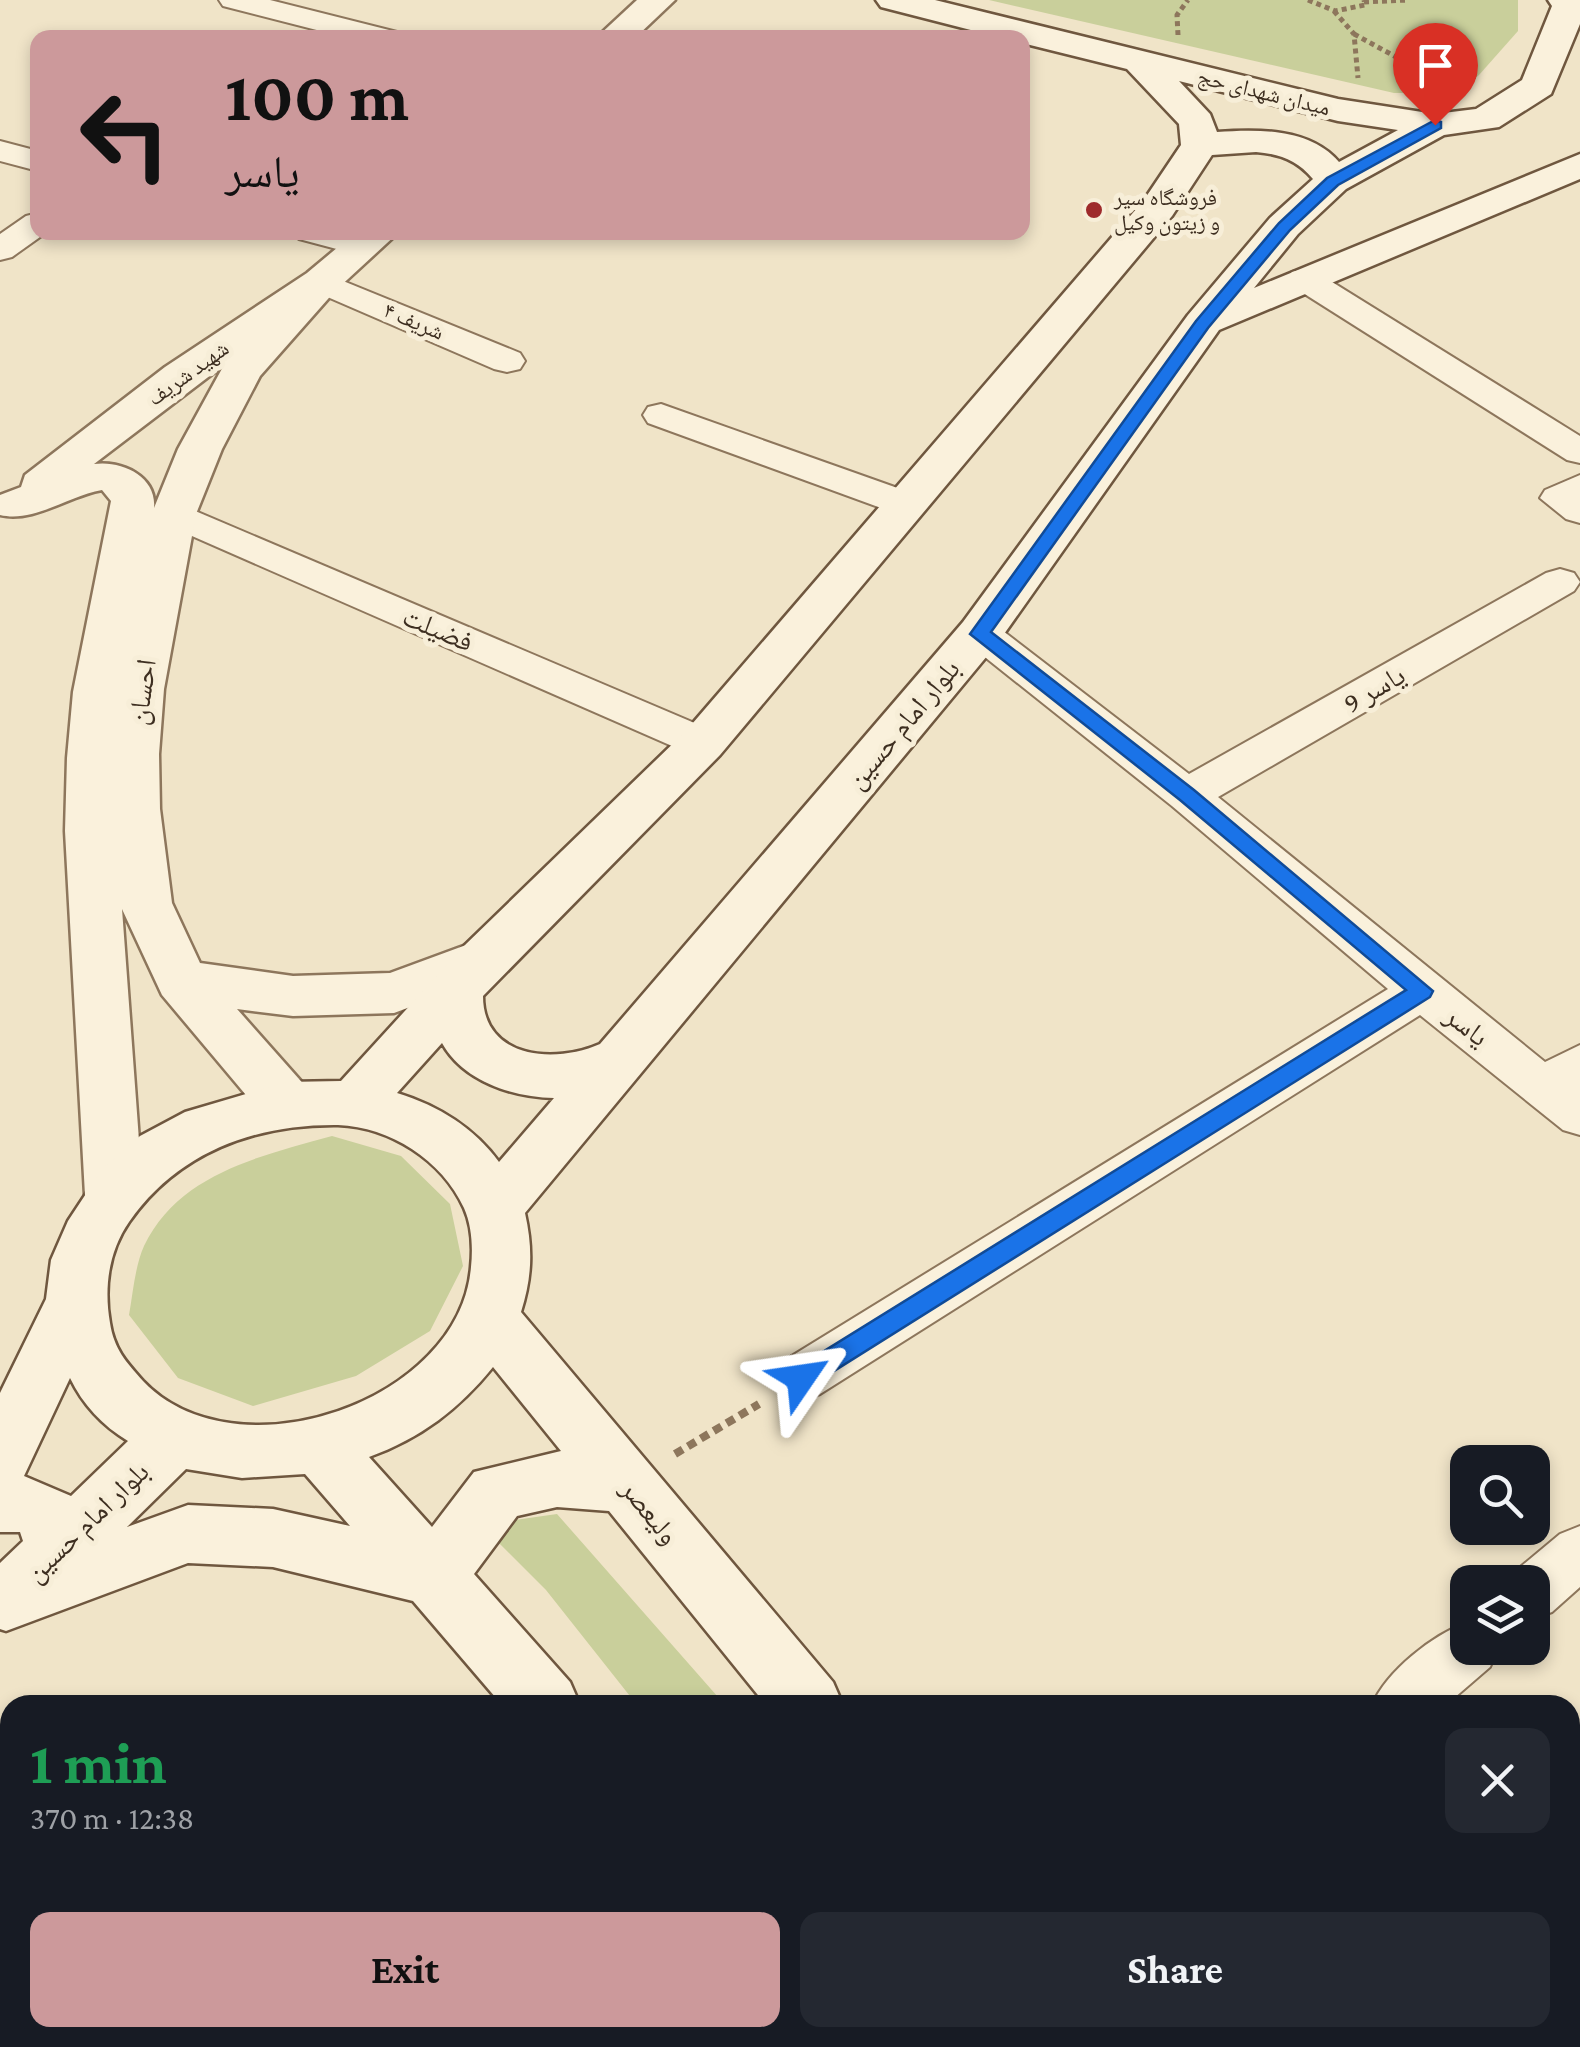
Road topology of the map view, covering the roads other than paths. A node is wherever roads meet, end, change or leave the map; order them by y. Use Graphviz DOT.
graph roads {
  1 [pos="234,0"];
  2 [pos="893,0"];
  3 [pos="1572,4"];
  4 [pos="354,30"];
  5 [pos="1014,30"];
  6 [pos="1030,34"];
  7 [pos="1140,61"];
  8 [pos="1448,125"];
  9 [pos="1200,144"];
  10 [pos="0,151"];
  11 [pos="30,158"];
  12 [pos="1580,163"];
  13 [pos="1333,182"];
  14 [pos="30,229"];
  15 [pos="371,240"];
  16 [pos="0,250"];
  17 [pos="1304,279"];
  18 [pos="321,282"];
  19 [pos="1202,324"];
  20 [pos="507,361"];
  21 [pos="661,415"];
  22 [pos="114,441"];
  23 [pos="200,448"];
  24 [pos="1580,452"];
  25 [pos="906,504"];
  26 [pos="8,511"];
  27 [pos="174,514"];
  28 [pos="1560,582"];
  29 [pos="980,634"];
  30 [pos="703,743"];
  31 [pos="1187,795"];
  32 [pos="471,976"];
  33 [pos="181,981"];
  34 [pos="1422,991"];
  35 [pos="620,1060"];
  36 [pos="1568,1089"];
  37 [pos="287,1104"];
  38 [pos="354,1104"];
  39 [pos="114,1195"];
  40 [pos="496,1206"];
  41 [pos="74,1304"];
  42 [pos="490,1319"];
  43 [pos="801,1378"];
  44 [pos="175,1438"];
  45 [pos="320,1446"];
  46 [pos="0,1459"];
  47 [pos="627,1484"];
  48 [pos="0,1503"];
  49 [pos="58,1546"];
  50 [pos="1580,1552"];
  51 [pos="434,1576"];
  52 [pos="1550,1578"];
  53 [pos="3,1605"];
  54 [pos="1450,1664"];
  55 [pos="537,1695"];
  56 [pos="801,1695"];
  57 [pos="1414,1695"];
  1 -- 4 [label="street"];
  2 -- 5 [label="main road, میدان شهدای حج"];
  3 -- 8 [label="main road"];
  6 -- 7 [label="main road, میدان شهدای حج"];
  7 -- 8 [label="main road, میدان شهدای حج"];
  7 -- 9 [label="main road"];
  8 -- 12 [label="main road, میدان شهدای حج"];
  8 -- 13 [label="main road, بلوار امام حسین"];
  9 -- 13 [label="main road"];
  9 -- 25 [label="main road"];
  10 -- 11 [label="street"];
  12 -- 17 [label="main road"];
  13 -- 19 [label="main road, بلوار امام حسین"];
  14 -- 16 [label="street"];
  15 -- 18 [label="main road, شهید شریف"];
  17 -- 19 [label="main road"];
  17 -- 24 [label="street"];
  18 -- 20 [label="street, شریف ۴"];
  18 -- 22 [label="main road, شهید شریف"];
  18 -- 23 [label="main road, احسان"];
  19 -- 29 [label="main road, بلوار امام حسین"];
  21 -- 25 [label="street"];
  22 -- 23 [label="main road"];
  22 -- 26 [label="main road"];
  22 -- 39 [label="main road, احسان"];
  23 -- 27 [label="main road, احسان"];
  25 -- 30 [label="main road"];
  27 -- 30 [label="street, فضیلت"];
  27 -- 33 [label="main road, احسان"];
  28 -- 31 [label="street, یاسر 9"];
  29 -- 31 [label="street, یاسر"];
  29 -- 35 [label="main road, بلوار امام حسین"];
  30 -- 32 [label="main road"];
  31 -- 34 [label="street, یاسر"];
  32 -- 33 [label="main road"];
  32 -- 35 [label="main road"];
  32 -- 38 [label="main road"];
  33 -- 37 [label="main road, احسان"];
  34 -- 36 [label="street, یاسر"];
  34 -- 43 [label="street"];
  35 -- 40 [label="main road, بلوار امام حسین"];
  37 -- 38 [label="main road"];
  37 -- 39 [label="main road"];
  38 -- 40 [label="main road"];
  39 -- 41 [label="main road"];
  40 -- 42 [label="main road"];
  41 -- 44 [label="main road"];
  41 -- 46 [label="main road"];
  42 -- 45 [label="main road"];
  42 -- 47 [label="main road, ولیعصر"];
  44 -- 45 [label="main road"];
  44 -- 49 [label="main road, بلوار امام حسین"];
  45 -- 51 [label="main road"];
  47 -- 51 [label="main road"];
  47 -- 56 [label="main road, ولیعصر"];
  48 -- 49 [label="main road"];
  49 -- 53 [label="main road, بلوار امام حسین"];
  50 -- 52 [label="street"];
  51 -- 53 [label="main road"];
  51 -- 55 [label="main road"];
  54 -- 57 [label="street"];
}
